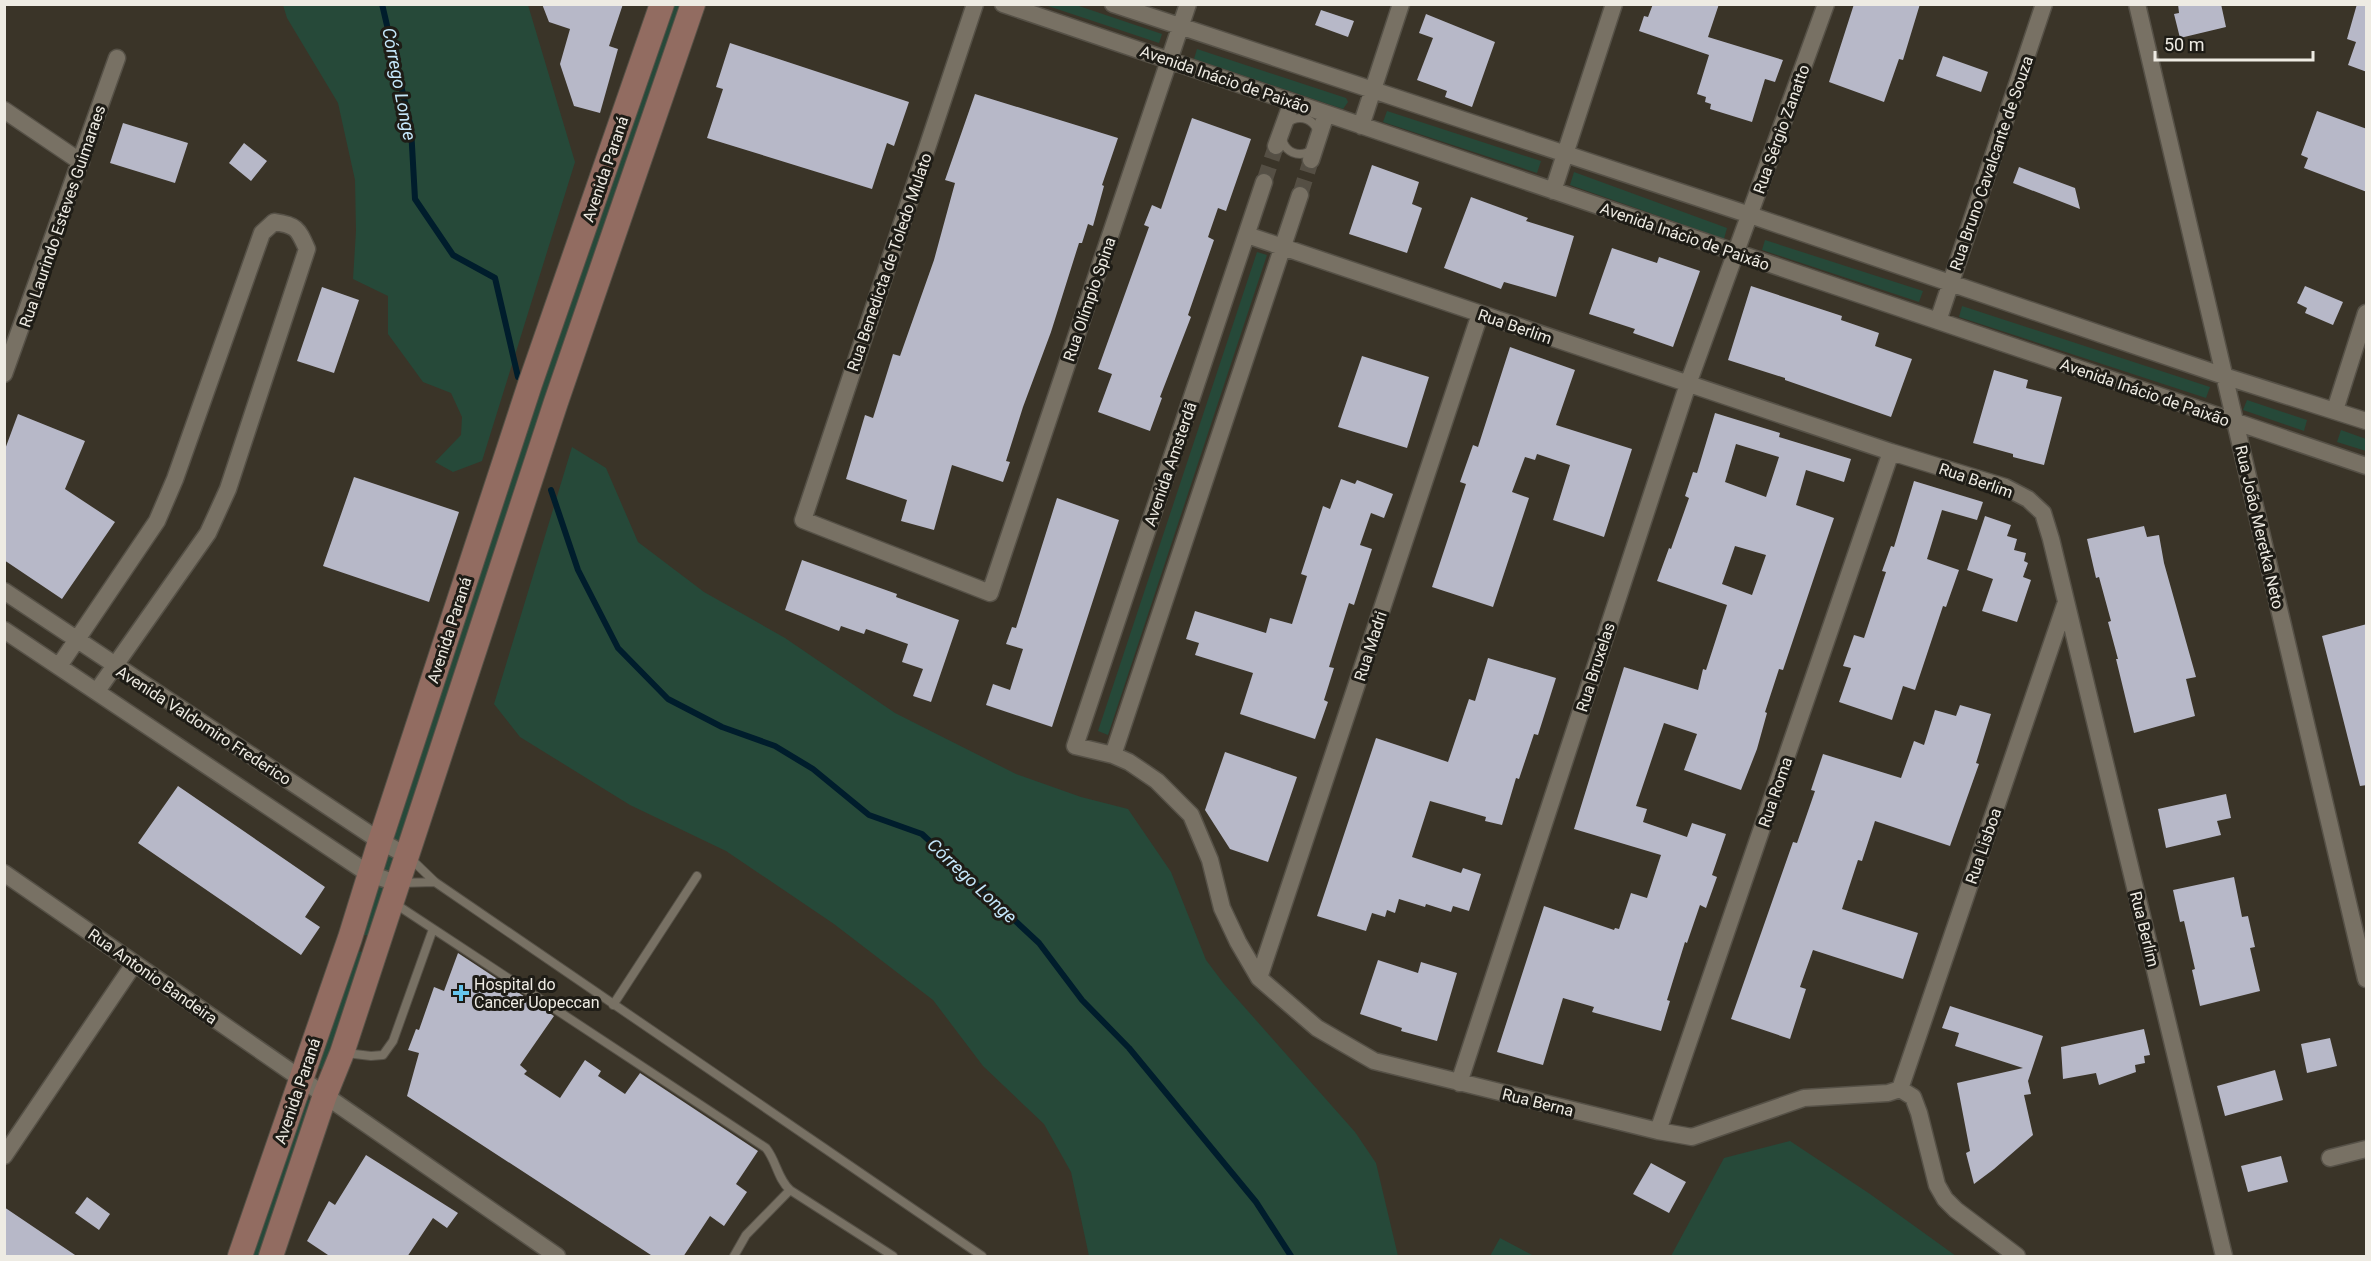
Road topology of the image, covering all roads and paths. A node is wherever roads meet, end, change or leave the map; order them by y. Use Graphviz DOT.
graph roads {
  1 [pos="662,4"];
  2 [pos="693,4"];
  3 [pos="975,4"];
  4 [pos="1003,4"];
  5 [pos="1113,4"];
  6 [pos="1188,4"];
  7 [pos="1401,4"];
  8 [pos="1614,4"];
  9 [pos="1827,4"];
  10 [pos="2044,4"];
  11 [pos="2137,4"];
  12 [pos="1181,27"];
  13 [pos="117,58"];
  14 [pos="1169,61"];
  15 [pos="1373,90"];
  16 [pos="1292,102"];
  17 [pos="4,110"];
  18 [pos="1326,114"];
  19 [pos="1361,126"];
  20 [pos="1283,130"];
  21 [pos="1317,142"];
  22 [pos="1276,146"];
  23 [pos="1564,155"];
  24 [pos="1311,160"];
  25 [pos="81,162"];
  26 [pos="1264,182"];
  27 [pos="1552,191"];
  28 [pos="1300,195"];
  29 [pos="1750,215"];
  30 [pos="1247,235"];
  31 [pos="1283,246"];
  32 [pos="1735,253"];
  33 [pos="1951,284"];
  34 [pos="2367,313"];
  35 [pos="1480,314"];
  36 [pos="1938,321"];
  37 [pos="9,350"];
  38 [pos="4,374"];
  39 [pos="2224,376"];
  40 [pos="1688,384"];
  41 [pos="2335,410"];
  42 [pos="2367,421"];
  43 [pos="2236,423"];
  44 [pos="1891,452"];
  45 [pos="2367,466"];
  46 [pos="4,591"];
  47 [pos="990,593"];
  48 [pos="2066,602"];
  49 [pos="4,630"];
  50 [pos="77,640"];
  51 [pos="59,666"];
  52 [pos="114,666"];
  53 [pos="97,691"];
  54 [pos="1075,746"];
  55 [pos="1113,755"];
  56 [pos="380,841"];
  57 [pos="406,855"];
  58 [pos="4,873"];
  59 [pos="369,874"];
  60 [pos="697,876"];
  61 [pos="435,882"];
  62 [pos="394,892"];
  63 [pos="433,929"];
  64 [pos="350,938"];
  65 [pos="376,946"];
  66 [pos="134,964"];
  67 [pos="1259,978"];
  68 [pos="2367,979"];
  69 [pos="613,1005"];
  70 [pos="342,1053"];
  71 [pos="301,1079"];
  72 [pos="1459,1083"];
  73 [pos="1900,1089"];
  74 [pos="325,1095"];
  75 [pos="1658,1131"];
  76 [pos="2367,1149"];
  77 [pos="4,1156"];
  78 [pos="2330,1158"];
  79 [pos="790,1190"];
  80 [pos="240,1257"];
  81 [pos="271,1257"];
  82 [pos="557,1257"];
  83 [pos="734,1257"];
  84 [pos="893,1257"];
  85 [pos="982,1257"];
  86 [pos="2018,1257"];
  87 [pos="2224,1257"];
  1 -- 56 [label="main road, Avenida Paraná"];
  2 -- 57 [label="main road, Avenida Paraná"];
  3 -- 47 [label="street, Rua Benedicta de Toledo Mulato"];
  4 -- 14 [label="street, Avenida Inácio de Paixão"];
  5 -- 12 [label="street"];
  6 -- 12 [label="street, Rua Olímpio Spina"];
  7 -- 15 [label="street"];
  8 -- 23 [label="street"];
  9 -- 29 [label="street, Rua Sérgio Zanatto"];
  10 -- 33 [label="street, Rua Bruno Cavalcante de Souza"];
  11 -- 39 [label="street, Rua João Meretka Neto"];
  12 -- 14 [label="street, Rua Olímpio Spina"];
  12 -- 15 [label="street"];
  13 -- 25 [label="street, Rua Laurindo Esteves Guimaraes"];
  14 -- 16 [label="street, Avenida Inácio de Paixão"];
  14 -- 47 [label="street, Rua Olímpio Spina"];
  15 -- 19 [label="street"];
  15 -- 23 [label="street"];
  16 -- 18 [label="street, Avenida Inácio de Paixão"];
  16 -- 20 [label="street"];
  17 -- 25 [label="street"];
  18 -- 19 [label="street, Avenida Inácio de Paixão"];
  18 -- 21 [label="street"];
  19 -- 27 [label="street, Avenida Inácio de Paixão"];
  20 -- 21 [label="lane"];
  20 -- 21 [label="lane"];
  20 -- 22 [label="street"];
  21 -- 24 [label="street"];
  23 -- 27 [label="street"];
  23 -- 29 [label="street"];
  25 -- 37 [label="street, Rua Laurindo Esteves Guimaraes"];
  26 -- 30 [label="street, Avenida Amsterdã"];
  27 -- 32 [label="street, Avenida Inácio de Paixão"];
  28 -- 31 [label="street"];
  29 -- 32 [label="street, Rua Sérgio Zanatto"];
  29 -- 33 [label="street"];
  30 -- 31 [label="street, Rua Berlim"];
  30 -- 54 [label="street, Avenida Amsterdã"];
  31 -- 35 [label="street, Rua Berlim"];
  31 -- 55 [label="street"];
  32 -- 36 [label="street, Avenida Inácio de Paixão"];
  32 -- 40 [label="street, Rua Bruxelas"];
  33 -- 36 [label="street, Rua Bruno Cavalcante de Souza"];
  33 -- 39 [label="street"];
  34 -- 41 [label="street"];
  35 -- 40 [label="street, Rua Berlim"];
  35 -- 67 [label="street, Rua Madri"];
  36 -- 43 [label="street, Avenida Inácio de Paixão"];
  37 -- 38 [label="street, Rua Laurindo Esteves Guimaraes"];
  39 -- 41 [label="street"];
  39 -- 43 [label="street, Rua João Meretka Neto"];
  40 -- 44 [label="street, Rua Berlim"];
  40 -- 72 [label="street, Rua Bruxelas"];
  41 -- 42 [label="street"];
  43 -- 45 [label="street, Avenida Inácio de Paixão"];
  43 -- 68 [label="street, Rua João Meretka Neto"];
  44 -- 48 [label="street, Rua Berlim"];
  44 -- 75 [label="street, Rua Roma"];
  46 -- 50 [label="street, Avenida Valdomiro Frederico"];
  48 -- 73 [label="street, Rua Lisboa"];
  48 -- 87 [label="street, Rua Berlim"];
  49 -- 51 [label="street, Avenida Valdomiro Frederico"];
  50 -- 51 [label="street"];
  50 -- 52 [label="street, Avenida Valdomiro Frederico"];
  50 -- 52 [label="street"];
  51 -- 53 [label="street, Avenida Valdomiro Frederico"];
  52 -- 53 [label="street"];
  52 -- 56 [label="street, Avenida Valdomiro Frederico"];
  53 -- 59 [label="street, Avenida Valdomiro Frederico"];
  54 -- 55 [label="street, Rua Berna"];
  55 -- 67 [label="street, Rua Berna"];
  56 -- 57 [label="street, Avenida Valdomiro Frederico"];
  56 -- 59 [label="main road, Avenida Paraná"];
  57 -- 61 [label="lane"];
  57 -- 62 [label="main road, Avenida Paraná"];
  58 -- 66 [label="street, Rua Antonio Bandeira"];
  59 -- 62 [label="street, Avenida Valdomiro Frederico"];
  59 -- 64 [label="main road, Avenida Paraná"];
  60 -- 69 [label="lane"];
  61 -- 62 [label="lane"];
  61 -- 69 [label="lane"];
  62 -- 63 [label="lane"];
  62 -- 65 [label="main road, Avenida Paraná"];
  63 -- 70 [label="lane"];
  63 -- 79 [label="lane"];
  64 -- 65 [label="main road"];
  64 -- 71 [label="main road, Avenida Paraná"];
  65 -- 70 [label="main road, Avenida Paraná"];
  66 -- 71 [label="street, Rua Antonio Bandeira"];
  66 -- 77 [label="street"];
  67 -- 72 [label="street, Rua Berna"];
  69 -- 85 [label="lane"];
  70 -- 74 [label="main road, Avenida Paraná"];
  71 -- 74 [label="street, Rua Antonio Bandeira"];
  71 -- 80 [label="main road, Avenida Paraná"];
  72 -- 75 [label="street, Rua Berna"];
  73 -- 75 [label="street, Rua Berna"];
  73 -- 86 [label="street"];
  74 -- 81 [label="main road, Avenida Paraná"];
  74 -- 82 [label="street, Rua Antonio Bandeira"];
  76 -- 78 [label="street"];
  79 -- 83 [label="lane"];
  79 -- 84 [label="lane"];
}
